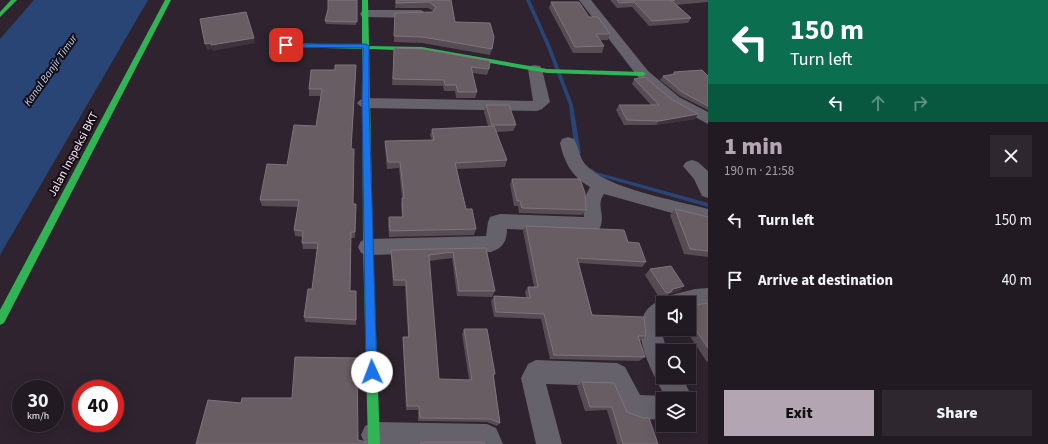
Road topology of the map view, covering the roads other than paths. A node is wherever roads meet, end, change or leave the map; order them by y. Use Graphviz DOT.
graph roads {
  1 [pos="14,0"];
  2 [pos="168,0"];
  3 [pos="366,0"];
  4 [pos="583,2"];
  5 [pos="428,13"];
  6 [pos="366,14"];
  7 [pos="0,15"];
  8 [pos="286,45"];
  9 [pos="366,46"];
  10 [pos="541,70"];
  11 [pos="643,74"];
  12 [pos="365,103"];
  13 [pos="708,119"];
  14 [pos="568,143"];
  15 [pos="692,166"];
  16 [pos="601,186"];
  17 [pos="708,191"];
  18 [pos="708,216"];
  19 [pos="368,247"];
  20 [pos="708,297"];
  21 [pos="696,298"];
  22 [pos="656,315"];
  23 [pos="0,320"];
  24 [pos="656,350"];
  25 [pos="656,408"];
  26 [pos="374,440"];
  27 [pos="490,444"];
  28 [pos="549,444"];
  1 -- 7 [label="street"];
  2 -- 23 [label="street, Jalan Inspeksi BKT"];
  3 -- 6 [label="street"];
  4 -- 11 [label="street"];
  5 -- 6 [label="street"];
  6 -- 9 [label="street"];
  8 -- 9 [label="street"];
  9 -- 10 [label="street"];
  9 -- 12 [label="street"];
  10 -- 11 [label="street"];
  10 -- 12 [label="street"];
  11 -- 13 [label="street"];
  12 -- 19 [label="street"];
  14 -- 16 [label="street"];
  15 -- 17 [label="street"];
  16 -- 18 [label="street"];
  16 -- 19 [label="street"];
  19 -- 26 [label="street"];
  20 -- 21 [label="street"];
  22 -- 24 [label="street"];
  25 -- 28 [label="street"];
  26 -- 27 [label="street"];
}
